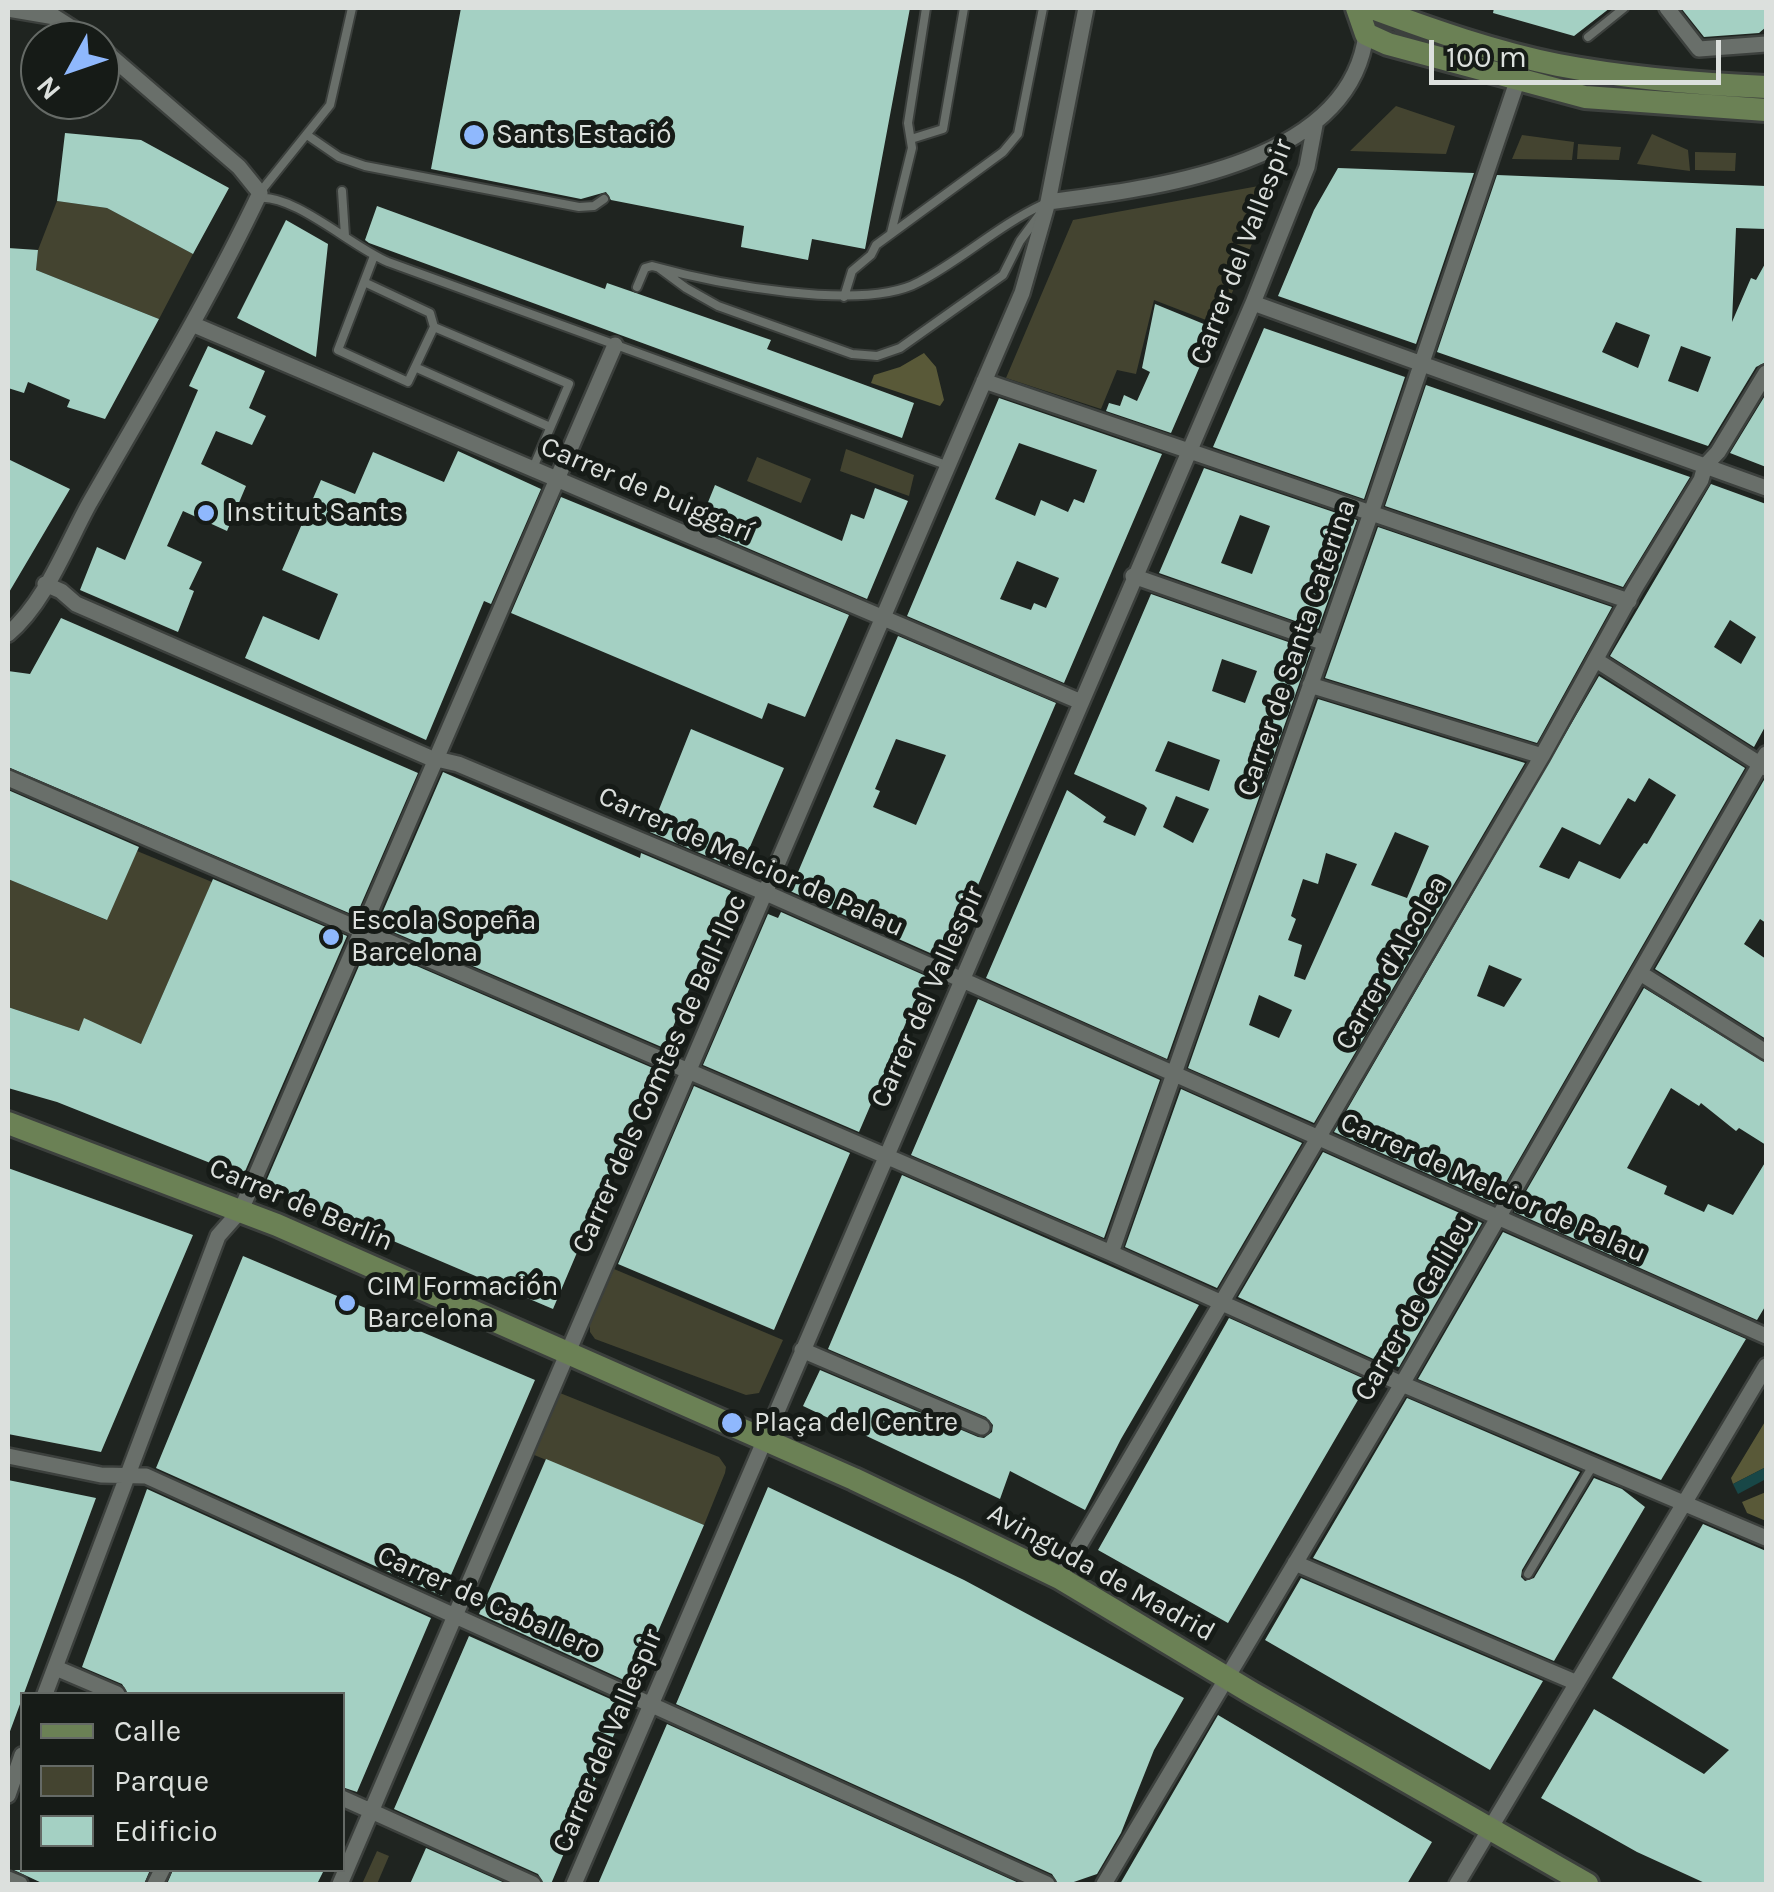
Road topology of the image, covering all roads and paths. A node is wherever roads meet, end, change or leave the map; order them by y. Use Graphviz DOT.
graph roads {
  1 [pos="8,8"];
  2 [pos="352,8"];
  3 [pos="926,8"];
  4 [pos="964,8"];
  5 [pos="1043,8"];
  6 [pos="1086,8"];
  7 [pos="1357,8"];
  8 [pos="1372,8"];
  9 [pos="1624,8"];
  10 [pos="1667,8"];
  11 [pos="60,20"];
  12 [pos="1366,34"];
  13 [pos="1588,37"];
  14 [pos="1766,44"];
  15 [pos="120,65"];
  16 [pos="1522,68"];
  17 [pos="1766,86"];
  18 [pos="1766,110"];
  19 [pos="1315,125"];
  20 [pos="308,135"];
  21 [pos="911,139"];
  22 [pos="342,191"];
  23 [pos="259,195"];
  24 [pos="604,199"];
  25 [pos="1048,202"];
  26 [pos="891,233"];
  27 [pos="346,237"];
  28 [pos="374,256"];
  29 [pos="655,267"];
  30 [pos="364,282"];
  31 [pos="638,287"];
  32 [pos="844,297"];
  33 [pos="1253,303"];
  34 [pos="192,324"];
  35 [pos="434,327"];
  36 [pos="617,340"];
  37 [pos="1423,364"];
  38 [pos="417,368"];
  39 [pos="1766,373"];
  40 [pos="984,381"];
  41 [pos="550,427"];
  42 [pos="1188,452"];
  43 [pos="946,465"];
  44 [pos="1706,466"];
  45 [pos="533,468"];
  46 [pos="559,479"];
  47 [pos="1766,488"];
  48 [pos="1372,513"];
  49 [pos="1133,576"];
  50 [pos="45,584"];
  51 [pos="1628,601"];
  52 [pos="884,618"];
  53 [pos="8,634"];
  54 [pos="1325,643"];
  55 [pos="1596,660"];
  56 [pos="1310,685"];
  57 [pos="1081,702"];
  58 [pos="1542,756"];
  59 [pos="437,760"];
  60 [pos="1765,762"];
  61 [pos="8,778"];
  62 [pos="766,893"];
  63 [pos="361,932"];
  64 [pos="1640,973"];
  65 [pos="962,983"];
  66 [pos="1766,1052"];
  67 [pos="689,1074"];
  68 [pos="1173,1074"];
  69 [pos="8,1124"];
  70 [pos="1318,1138"];
  71 [pos="885,1157"];
  72 [pos="241,1210"];
  73 [pos="1496,1217"];
  74 [pos="1111,1254"];
  75 [pos="1222,1303"];
  76 [pos="1766,1336"];
  77 [pos="802,1350"];
  78 [pos="566,1354"];
  79 [pos="1766,1366"];
  80 [pos="1402,1384"];
  81 [pos="982,1427"];
  82 [pos="764,1439"];
  83 [pos="8,1456"];
  84 [pos="1594,1464"];
  85 [pos="128,1474"];
  86 [pos="1684,1501"];
  87 [pos="1766,1538"];
  88 [pos="1296,1563"];
  89 [pos="1528,1574"];
  90 [pos="1060,1578"];
  91 [pos="456,1616"];
  92 [pos="56,1668"];
  93 [pos="1226,1677"];
  94 [pos="1577,1683"];
  95 [pos="46,1692"];
  96 [pos="112,1692"];
  97 [pos="652,1704"];
  98 [pos="20,1761"];
  99 [pos="8,1795"];
  100 [pos="345,1800"];
  101 [pos="370,1812"];
  102 [pos="1489,1830"];
  103 [pos="8,1879"];
  104 [pos="20,1884"];
  105 [pos="340,1884"];
  106 [pos="533,1884"];
  107 [pos="574,1884"];
  108 [pos="1047,1884"];
  109 [pos="1104,1884"];
  110 [pos="1457,1884"];
  111 [pos="1588,1884"];
  1 -- 11 [label="street"];
  2 -- 20 [label="lane"];
  3 -- 21 [label="lane"];
  4 -- 21 [label="lane"];
  5 -- 26 [label="lane"];
  6 -- 25 [label="street, Carrer dels Comtes de Bell-lloc"];
  7 -- 12 [label="main road"];
  8 -- 16 [label="main road"];
  9 -- 13 [label="lane"];
  10 -- 14 [label="street"];
  12 -- 16 [label="main road"];
  12 -- 19 [label="street"];
  15 -- 23 [label="street"];
  16 -- 17 [label="main road"];
  16 -- 18 [label="main road"];
  16 -- 37 [label="street, Carrer de Santa Caterina"];
  19 -- 25 [label="street"];
  19 -- 33 [label="street, Carrer del Vallespir"];
  20 -- 23 [label="lane"];
  20 -- 24 [label="lane"];
  21 -- 26 [label="lane"];
  22 -- 27 [label="lane"];
  23 -- 27 [label="lane"];
  23 -- 34 [label="street"];
  25 -- 29 [label="lane"];
  25 -- 32 [label="lane"];
  25 -- 40 [label="street, Carrer dels Comtes de Bell-lloc"];
  26 -- 32 [label="lane"];
  27 -- 28 [label="lane"];
  28 -- 30 [label="lane"];
  28 -- 36 [label="lane"];
  29 -- 31 [label="lane"];
  29 -- 32 [label="lane"];
  30 -- 35 [label="lane"];
  30 -- 38 [label="lane"];
  33 -- 37 [label="street"];
  33 -- 42 [label="street, Carrer del Vallespir"];
  34 -- 45 [label="street, Carrer de Puiggarí"];
  34 -- 50 [label="street"];
  35 -- 38 [label="lane"];
  35 -- 41 [label="lane"];
  36 -- 43 [label="lane"];
  36 -- 46 [label="street"];
  37 -- 44 [label="street"];
  37 -- 48 [label="street, Carrer de Santa Caterina"];
  38 -- 41 [label="lane"];
  39 -- 44 [label="street, Carrer d'Alcolea"];
  40 -- 42 [label="street"];
  40 -- 43 [label="street, Carrer dels Comtes de Bell-lloc"];
  41 -- 45 [label="lane"];
  42 -- 48 [label="street"];
  42 -- 49 [label="street, Carrer del Vallespir"];
  43 -- 52 [label="street, Carrer dels Comtes de Bell-lloc"];
  44 -- 47 [label="street"];
  44 -- 51 [label="street, Carrer d'Alcolea"];
  45 -- 46 [label="street, Carrer de Puiggarí"];
  46 -- 52 [label="street, Carrer de Puiggarí"];
  46 -- 59 [label="street"];
  48 -- 51 [label="street"];
  48 -- 54 [label="street, Carrer de Santa Caterina"];
  49 -- 54 [label="street"];
  49 -- 57 [label="street, Carrer del Vallespir"];
  50 -- 53 [label="street"];
  50 -- 59 [label="street, Carrer de Melcior de Palau"];
  51 -- 55 [label="street, Carrer d'Alcolea"];
  52 -- 57 [label="street, Carrer de Puiggarí"];
  52 -- 62 [label="street, Carrer dels Comtes de Bell-lloc"];
  54 -- 56 [label="street, Carrer de Santa Caterina"];
  55 -- 58 [label="street, Carrer d'Alcolea"];
  55 -- 60 [label="street"];
  56 -- 58 [label="street"];
  56 -- 68 [label="street, Carrer de Santa Caterina"];
  57 -- 65 [label="street, Carrer del Vallespir"];
  58 -- 70 [label="street, Carrer d'Alcolea"];
  59 -- 62 [label="street, Carrer de Melcior de Palau"];
  59 -- 63 [label="street"];
  60 -- 64 [label="street, Carrer de Galileu"];
  61 -- 63 [label="street"];
  62 -- 65 [label="street, Carrer de Melcior de Palau"];
  62 -- 67 [label="street, Carrer dels Comtes de Bell-lloc"];
  63 -- 67 [label="street"];
  63 -- 72 [label="street"];
  64 -- 66 [label="street"];
  64 -- 73 [label="street, Carrer de Galileu"];
  65 -- 68 [label="street, Carrer de Melcior de Palau"];
  65 -- 71 [label="street, Carrer del Vallespir"];
  67 -- 71 [label="street"];
  67 -- 78 [label="street, Carrer dels Comtes de Bell-lloc"];
  68 -- 70 [label="street, Carrer de Melcior de Palau"];
  68 -- 74 [label="street, Carrer de Santa Caterina"];
  69 -- 72 [label="main road, Carrer de Berlín"];
  70 -- 73 [label="street, Carrer de Melcior de Palau"];
  70 -- 75 [label="street, Carrer d'Alcolea"];
  71 -- 74 [label="street"];
  71 -- 77 [label="street, Carrer del Vallespir"];
  72 -- 78 [label="main road, Carrer de Berlín"];
  72 -- 85 [label="street"];
  73 -- 76 [label="street, Carrer de Melcior de Palau"];
  73 -- 80 [label="street, Carrer de Galileu"];
  74 -- 75 [label="street"];
  75 -- 80 [label="street"];
  75 -- 90 [label="street, Carrer d'Alcolea"];
  77 -- 81 [label="street"];
  77 -- 82 [label="street, Carrer del Vallespir"];
  78 -- 82 [label="main road, Avinguda de Madrid"];
  78 -- 91 [label="street, Carrer dels Comtes de Bell-lloc"];
  79 -- 86 [label="street"];
  80 -- 84 [label="street"];
  80 -- 88 [label="street, Carrer de Galileu"];
  82 -- 90 [label="main road, Avinguda de Madrid"];
  82 -- 97 [label="street, Carrer del Vallespir"];
  83 -- 85 [label="street, Carrer de Caballero"];
  84 -- 86 [label="street"];
  84 -- 89 [label="lane"];
  85 -- 91 [label="street, Carrer de Caballero"];
  85 -- 92 [label="street"];
  86 -- 87 [label="street"];
  86 -- 94 [label="street"];
  88 -- 93 [label="street, Carrer de Galileu"];
  88 -- 94 [label="street"];
  90 -- 93 [label="main road, Avinguda de Madrid"];
  91 -- 97 [label="street, Carrer de Caballero"];
  91 -- 101 [label="street, Carrer dels Comtes de Bell-lloc"];
  92 -- 95 [label="street"];
  92 -- 96 [label="street"];
  93 -- 102 [label="main road, Avinguda de Madrid"];
  93 -- 109 [label="street, Carrer de Galileu"];
  94 -- 102 [label="street"];
  97 -- 107 [label="street, Carrer del Vallespir"];
  97 -- 108 [label="street, Carrer de Caballero"];
  98 -- 99 [label="street"];
  100 -- 101 [label="street"];
  101 -- 105 [label="street, Carrer dels Comtes de Bell-lloc"];
  101 -- 106 [label="street"];
  102 -- 110 [label="street"];
  102 -- 111 [label="main road, Avinguda de Madrid"];
  103 -- 104 [label="street"];
}
